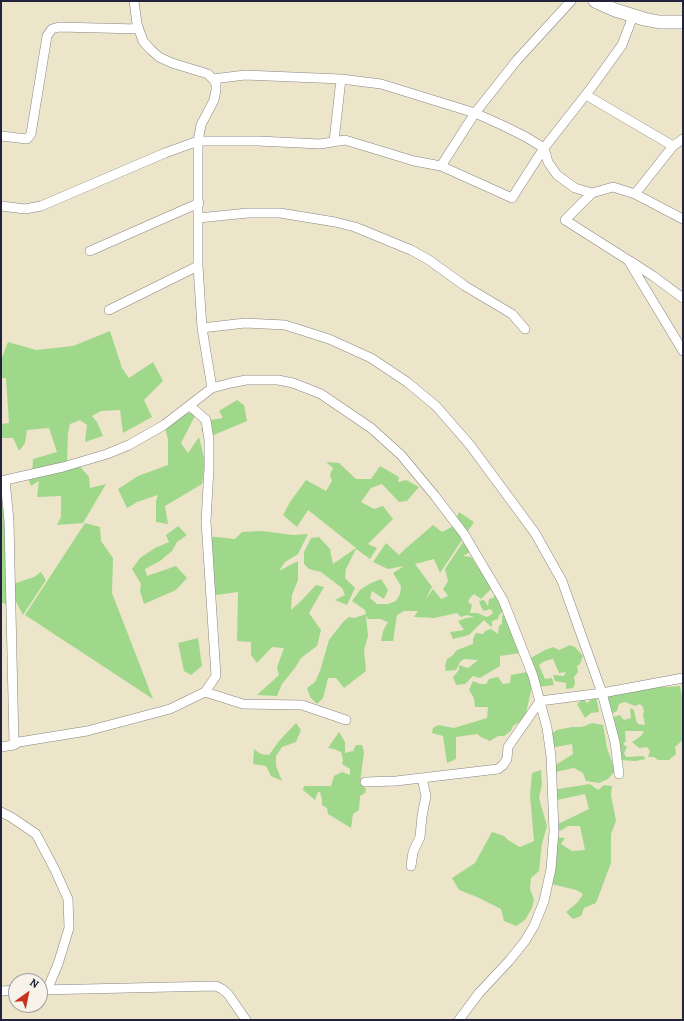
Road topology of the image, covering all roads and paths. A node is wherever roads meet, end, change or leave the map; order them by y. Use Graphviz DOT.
graph roads {
  1 [pos="134,1"];
  2 [pos="571,1"];
  3 [pos="594,1"];
  4 [pos="633,16"];
  5 [pos="683,22"];
  6 [pos="139,29"];
  7 [pos="213,79"];
  8 [pos="341,79"];
  9 [pos="586,95"];
  10 [pos="474,113"];
  11 [pos="1,136"];
  12 [pos="683,139"];
  13 [pos="198,141"];
  14 [pos="334,141"];
  15 [pos="673,146"];
  16 [pos="544,148"];
  17 [pos="441,166"];
  18 [pos="592,193"];
  19 [pos="635,194"];
  20 [pos="199,203"];
  21 [pos="1,206"];
  22 [pos="198,218"];
  23 [pos="683,219"];
  24 [pos="90,251"];
  25 [pos="628,260"];
  26 [pos="198,266"];
  27 [pos="683,298"];
  28 [pos="109,310"];
  29 [pos="202,328"];
  30 [pos="525,329"];
  31 [pos="683,351"];
  32 [pos="212,388"];
  33 [pos="190,406"];
  34 [pos="3,480"];
  35 [pos="683,678"];
  36 [pos="205,692"];
  37 [pos="602,693"];
  38 [pos="540,701"];
  39 [pos="346,720"];
  40 [pos="14,744"];
  41 [pos="1,747"];
  42 [pos="619,774"];
  43 [pos="422,778"];
  44 [pos="365,782"];
  45 [pos="1,812"];
  46 [pos="411,866"];
  47 [pos="48,983"];
  48 [pos="48,990"];
  49 [pos="246,1020"];
  50 [pos="459,1020"];
  1 -- 6 [label="street"];
  2 -- 10 [label="street"];
  3 -- 4 [label="main road"];
  4 -- 5 [label="main road"];
  4 -- 9 [label="street"];
  6 -- 7 [label="street"];
  6 -- 11 [label="street"];
  7 -- 8 [label="street"];
  7 -- 13 [label="street"];
  8 -- 10 [label="street"];
  8 -- 14 [label="street"];
  9 -- 15 [label="street"];
  9 -- 16 [label="street"];
  10 -- 16 [label="street"];
  10 -- 17 [label="street"];
  12 -- 15 [label="street"];
  13 -- 14 [label="street"];
  13 -- 20 [label="street"];
  13 -- 21 [label="street"];
  14 -- 17 [label="street"];
  15 -- 19 [label="street"];
  16 -- 17 [label="street"];
  16 -- 18 [label="street"];
  18 -- 19 [label="street"];
  18 -- 25 [label="street"];
  19 -- 23 [label="street"];
  20 -- 22 [label="street"];
  20 -- 24 [label="street"];
  22 -- 26 [label="street"];
  22 -- 30 [label="street"];
  25 -- 27 [label="street"];
  25 -- 31 [label="street"];
  26 -- 28 [label="street"];
  26 -- 29 [label="street"];
  29 -- 32 [label="street"];
  29 -- 37 [label="street"];
  32 -- 33 [label="street"];
  32 -- 38 [label="street"];
  33 -- 34 [label="street"];
  33 -- 36 [label="street"];
  34 -- 40 [label="street"];
  35 -- 37 [label="street"];
  36 -- 39 [label="street"];
  36 -- 40 [label="street"];
  37 -- 38 [label="street"];
  37 -- 42 [label="street"];
  38 -- 43 [label="street"];
  38 -- 50 [label="street"];
  40 -- 41 [label="street"];
  43 -- 44 [label="street"];
  43 -- 46 [label="street"];
  45 -- 47 [label="street"];
  48 -- 49 [label="street"];
}
